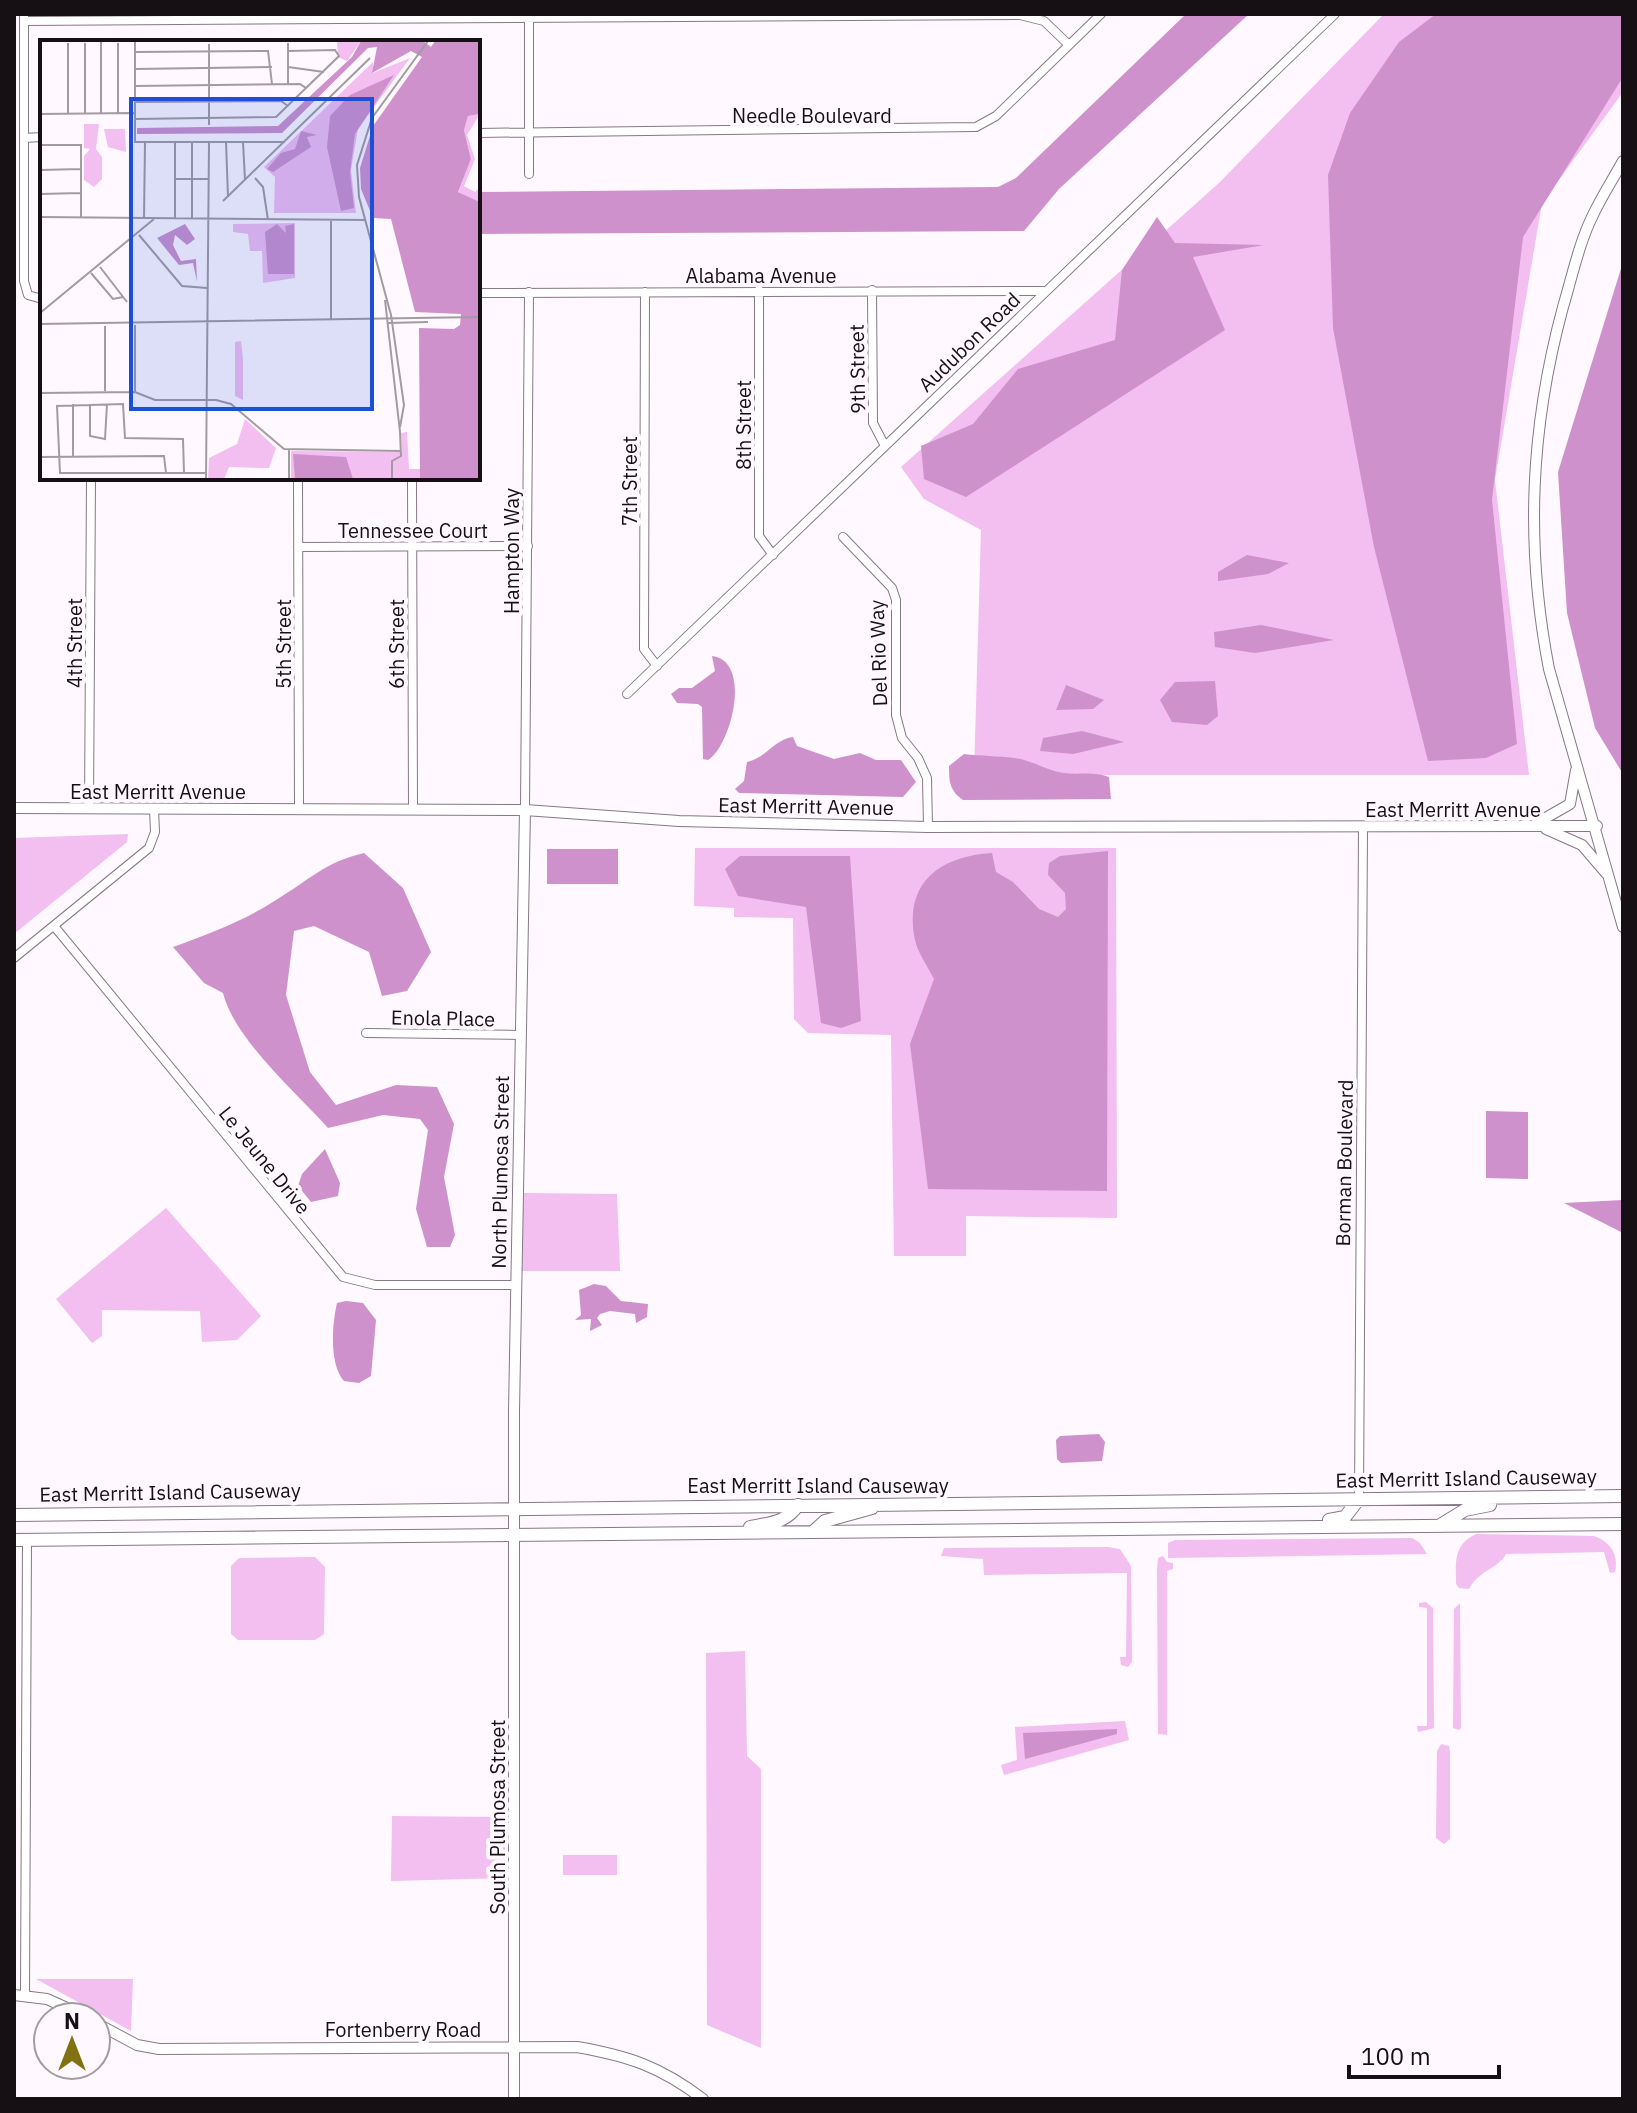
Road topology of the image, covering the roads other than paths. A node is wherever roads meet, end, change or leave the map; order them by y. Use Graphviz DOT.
graph roads {
  1 [pos="1101,14"];
  2 [pos="1335,14"];
  3 [pos="529,17"];
  4 [pos="24,18"];
  5 [pos="1069,45"];
  6 [pos="19,99"];
  7 [pos="480,133"];
  8 [pos="529,133"];
  9 [pos="40,137"];
  10 [pos="24,138"];
  11 [pos="1623,161"];
  12 [pos="529,174"];
  13 [pos="759,290"];
  14 [pos="872,290"];
  15 [pos="1043,291"];
  16 [pos="529,292"];
  17 [pos="645,292"];
  18 [pos="480,293"];
  19 [pos="40,298"];
  20 [pos="885,446"];
  21 [pos="91,480"];
  22 [pos="298,480"];
  23 [pos="412,480"];
  24 [pos="843,537"];
  25 [pos="411,545"];
  26 [pos="528,546"];
  27 [pos="298,547"];
  28 [pos="773,555"];
  29 [pos="657,666"];
  30 [pos="627,694"];
  31 [pos="1577,764"];
  32 [pos="14,808"];
  33 [pos="89,809"];
  34 [pos="154,809"];
  35 [pos="299,809"];
  36 [pos="413,810"];
  37 [pos="525,810"];
  38 [pos="1597,826"];
  39 [pos="928,827"];
  40 [pos="1363,827"];
  41 [pos="1536,827"];
  42 [pos="1611,881"];
  43 [pos="54,926"];
  44 [pos="1623,927"];
  45 [pos="14,958"];
  46 [pos="366,1033"];
  47 [pos="520,1035"];
  48 [pos="516,1285"];
  49 [pos="1623,1496"];
  50 [pos="1541,1498"];
  51 [pos="1359,1499"];
  52 [pos="798,1505"];
  53 [pos="882,1505"];
  54 [pos="515,1507"];
  55 [pos="14,1515"];
  56 [pos="1442,1524"];
  57 [pos="1623,1524"];
  58 [pos="1294,1526"];
  59 [pos="814,1531"];
  60 [pos="724,1533"];
  61 [pos="516,1534"];
  62 [pos="21,1539"];
  63 [pos="20,1995"];
  64 [pos="51,2001"];
  65 [pos="112,2032"];
  66 [pos="515,2047"];
  67 [pos="514,2099"];
  68 [pos="703,2099"];
  1 -- 5 [label="street, Needle Boulevard"];
  2 -- 15 [label="street, Audubon Road"];
  3 -- 4 [label="street"];
  3 -- 5 [label="street"];
  3 -- 8 [label="street"];
  4 -- 6 [label="street"];
  5 -- 8 [label="street, Needle Boulevard"];
  6 -- 10 [label="street"];
  7 -- 8 [label="street, Needle Boulevard"];
  8 -- 12 [label="street"];
  9 -- 10 [label="street"];
  10 -- 19 [label="street"];
  11 -- 31 [label="street"];
  13 -- 14 [label="street, Alabama Avenue"];
  13 -- 17 [label="street, Alabama Avenue"];
  13 -- 28 [label="street, 8th Street"];
  14 -- 15 [label="street, Alabama Avenue"];
  14 -- 20 [label="street, 9th Street"];
  15 -- 20 [label="street, Audubon Road"];
  16 -- 17 [label="street, Alabama Avenue"];
  16 -- 18 [label="street, Alabama Avenue"];
  16 -- 26 [label="street, Hampton Way"];
  17 -- 29 [label="street, 7th Street"];
  20 -- 28 [label="street, Audubon Road"];
  21 -- 33 [label="street, 4th Street"];
  22 -- 27 [label="street, 5th Street"];
  23 -- 25 [label="street, 6th Street"];
  24 -- 39 [label="street, Del Rio Way"];
  25 -- 26 [label="street, Tennessee Court"];
  25 -- 27 [label="street, Tennessee Court"];
  25 -- 36 [label="street, 6th Street"];
  26 -- 37 [label="street, Hampton Way"];
  27 -- 35 [label="street, 5th Street"];
  28 -- 29 [label="street, Audubon Road"];
  29 -- 30 [label="street, Audubon Road"];
  31 -- 38 [label="street"];
  31 -- 41 [label="street"];
  32 -- 33 [label="street, East Merritt Avenue"];
  33 -- 34 [label="street, East Merritt Avenue"];
  34 -- 35 [label="street, East Merritt Avenue"];
  34 -- 43 [label="street"];
  35 -- 36 [label="street, East Merritt Avenue"];
  36 -- 37 [label="street, East Merritt Avenue"];
  37 -- 39 [label="street, East Merritt Avenue"];
  37 -- 47 [label="street, North Plumosa Street"];
  38 -- 41 [label="street, East Merritt Avenue"];
  38 -- 42 [label="street"];
  39 -- 40 [label="street, East Merritt Avenue"];
  40 -- 41 [label="street, East Merritt Avenue"];
  40 -- 51 [label="street, Borman Boulevard"];
  41 -- 42 [label="street"];
  42 -- 44 [label="street"];
  43 -- 45 [label="street"];
  43 -- 48 [label="street, Le Jeune Drive"];
  46 -- 47 [label="street, Enola Place"];
  47 -- 48 [label="street, North Plumosa Street"];
  48 -- 54 [label="street, North Plumosa Street"];
  49 -- 50 [label="main road, East Merritt Island Causeway"];
  50 -- 51 [label="main road, East Merritt Island Causeway"];
  50 -- 56 [label="main road"];
  51 -- 53 [label="main road, East Merritt Island Causeway"];
  51 -- 58 [label="main road"];
  52 -- 53 [label="main road, East Merritt Island Causeway"];
  52 -- 54 [label="main road, East Merritt Island Causeway"];
  52 -- 60 [label="main road"];
  53 -- 59 [label="main road"];
  54 -- 55 [label="main road, East Merritt Island Causeway"];
  54 -- 61 [label="street, North Plumosa Street"];
  56 -- 57 [label="main road"];
  56 -- 58 [label="main road"];
  58 -- 59 [label="main road"];
  59 -- 60 [label="main road"];
  60 -- 61 [label="main road"];
  61 -- 62 [label="main road"];
  61 -- 66 [label="street, South Plumosa Street"];
  62 -- 63 [label="street"];
  63 -- 64 [label="street"];
  65 -- 66 [label="street, Fortenberry Road"];
  66 -- 67 [label="street, South Plumosa Street"];
  66 -- 68 [label="street, Fortenberry Road"];
}
